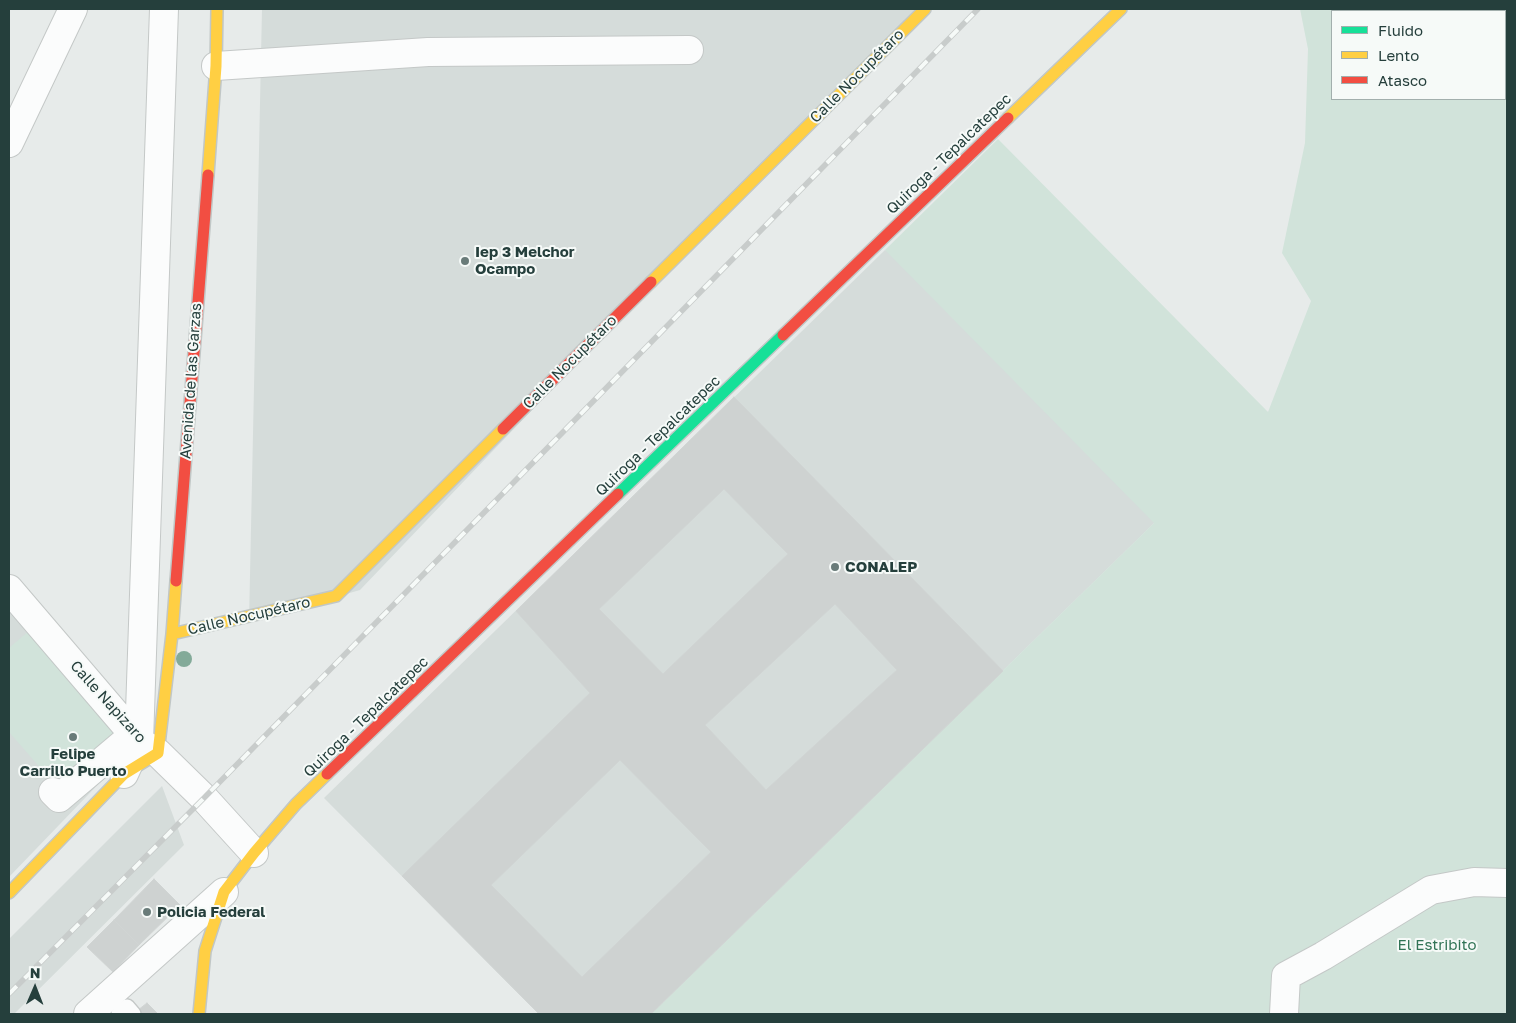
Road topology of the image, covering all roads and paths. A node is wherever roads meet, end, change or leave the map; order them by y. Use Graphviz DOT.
graph roads {
  1 [pos="73,9"];
  2 [pos="164,9"];
  3 [pos="217,9"];
  4 [pos="925,9"];
  5 [pos="1121,9"];
  6 [pos="689,50"];
  7 [pos="216,66"];
  8 [pos="9,143"];
  9 [pos="9,589"];
  10 [pos="172,634"];
  11 [pos="143,742"];
  12 [pos="124,774"];
  13 [pos="53,792"];
  14 [pos="254,853"];
  15 [pos="1507,882"];
  16 [pos="224,892"];
  17 [pos="9,894"];
  18 [pos="88,1014"];
  19 [pos="119,1014"];
  20 [pos="133,1014"];
  21 [pos="199,1014"];
  22 [pos="1284,1014"];
  1 -- 8 [label="street"];
  2 -- 11 [label="street"];
  3 -- 7 [label="street, Avenida de las Garzas"];
  4 -- 10 [label="street, Calle Nocupétaro"];
  5 -- 14 [label="street, Quiroga - Tepalcatepec"];
  6 -- 7 [label="street"];
  7 -- 10 [label="street, Avenida de las Garzas"];
  9 -- 11 [label="street, Calle Napizaro"];
  10 -- 11 [label="street, Avenida de las Garzas"];
  11 -- 12 [label="street"];
  11 -- 13 [label="street"];
  11 -- 14 [label="street, Calle Napizaro"];
  12 -- 17 [label="street"];
  14 -- 16 [label="street, Quiroga - Tepalcatepec"];
  15 -- 22 [label="street"];
  16 -- 18 [label="street"];
  16 -- 21 [label="street, Quiroga - Tepalcatepec"];
  19 -- 20 [label="lane"];
}
